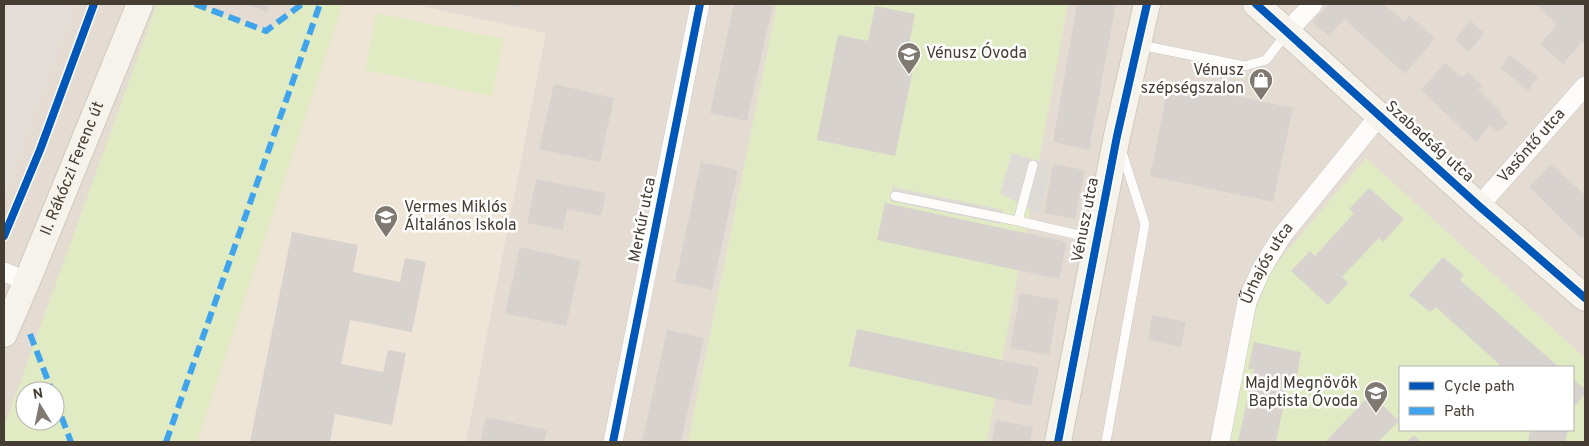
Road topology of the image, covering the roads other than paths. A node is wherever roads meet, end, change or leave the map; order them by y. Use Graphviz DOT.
graph roads {
  1 [pos="140,4"];
  2 [pos="700,4"];
  3 [pos="1147,4"];
  4 [pos="1256,4"];
  5 [pos="1313,4"];
  6 [pos="1287,32"];
  7 [pos="1138,45"];
  8 [pos="1585,86"];
  9 [pos="1379,116"];
  10 [pos="1117,136"];
  11 [pos="1033,165"];
  12 [pos="895,196"];
  13 [pos="1479,206"];
  14 [pos="1018,221"];
  15 [pos="1096,239"];
  16 [pos="16,276"];
  17 [pos="1585,298"];
  18 [pos="4,334"];
  19 [pos="613,442"];
  20 [pos="1058,442"];
  21 [pos="1106,442"];
  22 [pos="1220,442"];
  1 -- 16 [label="street, II. Rákóczi Ferenc út"];
  2 -- 19 [label="street, Merkúr utca"];
  3 -- 7 [label="street, Vénusz utca"];
  4 -- 6 [label="street, Szabadság utca"];
  5 -- 6 [label="street"];
  6 -- 7 [label="lane"];
  6 -- 9 [label="street, Szabadság utca"];
  7 -- 10 [label="street, Vénusz utca"];
  8 -- 13 [label="street, Vasöntő utca"];
  9 -- 13 [label="street, Szabadság utca"];
  9 -- 22 [label="street, Űrhajós utca"];
  10 -- 15 [label="street, Vénusz utca"];
  10 -- 21 [label="lane"];
  11 -- 14 [label="lane"];
  12 -- 14 [label="lane"];
  13 -- 17 [label="street, Szabadság utca"];
  14 -- 15 [label="lane"];
  15 -- 20 [label="street, Vénusz utca"];
  16 -- 18 [label="street, II. Rákóczi Ferenc út"];
}
